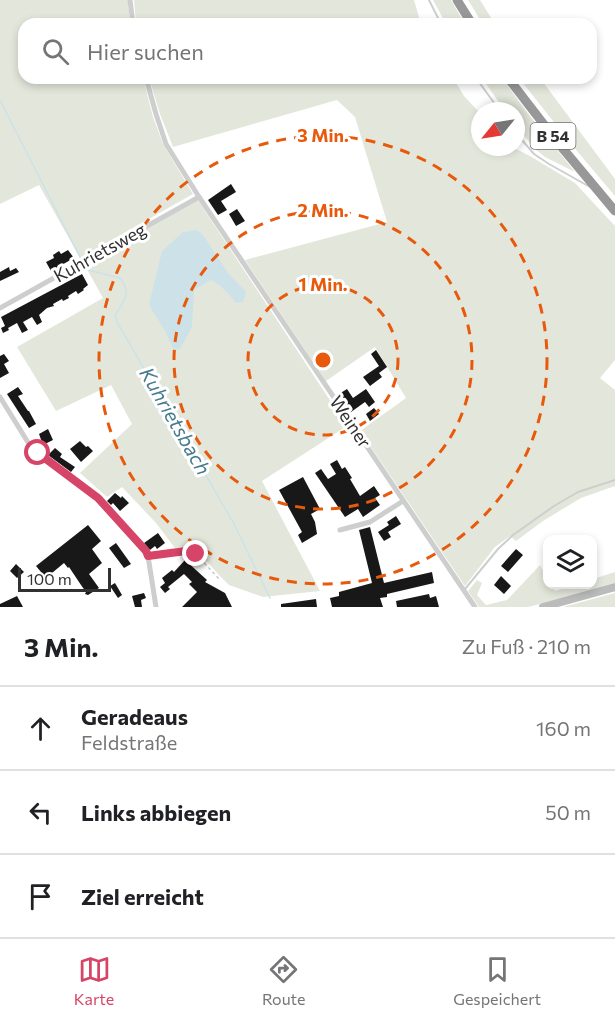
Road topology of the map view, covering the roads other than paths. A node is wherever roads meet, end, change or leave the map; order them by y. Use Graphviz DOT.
graph roads {
  1 [pos="130,0"];
  2 [pos="429,0"];
  3 [pos="457,0"];
  4 [pos="132,18"];
  5 [pos="438,18"];
  6 [pos="468,18"];
  7 [pos="148,84"];
  8 [pos="480,84"];
  9 [pos="512,84"];
  10 [pos="493,102"];
  11 [pos="525,144"];
  12 [pos="599,193"];
  13 [pos="199,197"];
  14 [pos="615,211"];
  15 [pos="0,308"];
  16 [pos="0,397"];
  17 [pos="615,480"];
  18 [pos="403,501"];
  19 [pos="339,530"];
  20 [pos="615,587"];
  21 [pos="464,591"];
  22 [pos="156,607"];
  23 [pos="475,607"];
  24 [pos="543,607"];
  1 -- 4 [label="street"];
  2 -- 5 [label="lane"];
  3 -- 6 [label="highway"];
  7 -- 13 [label="street, Weiner"];
  8 -- 10 [label="lane"];
  9 -- 12 [label="highway, B 54"];
  11 -- 12 [label="lane"];
  12 -- 14 [label="highway, B 54"];
  13 -- 15 [label="street, Kuhrietsweg"];
  13 -- 18 [label="street, Weiner"];
  16 -- 22 [label="street"];
  17 -- 21 [label="lane"];
  18 -- 19 [label="street"];
  18 -- 21 [label="street, Weiner"];
  20 -- 24 [label="main road"];
  21 -- 23 [label="street, Weiner"];
}
